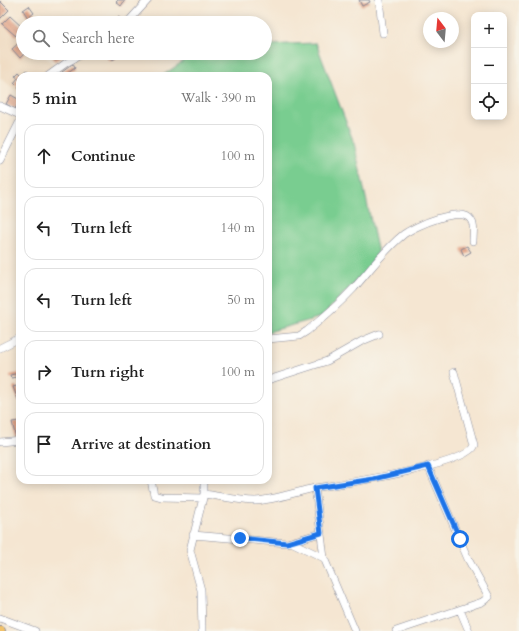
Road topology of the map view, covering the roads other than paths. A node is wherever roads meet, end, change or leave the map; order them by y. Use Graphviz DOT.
graph roads {
  1 [pos="148,0"];
  2 [pos="379,0"];
  3 [pos="133,16"];
  4 [pos="383,33"];
  5 [pos="71,60"];
  6 [pos="54,72"];
  7 [pos="0,106"];
  8 [pos="16,113"];
  9 [pos="16,129"];
  10 [pos="0,161"];
  11 [pos="473,241"];
  12 [pos="380,334"];
  13 [pos="272,339"];
  14 [pos="16,340"];
  15 [pos="0,348"];
  16 [pos="454,372"];
  17 [pos="272,379"];
  18 [pos="16,440"];
  19 [pos="0,442"];
  20 [pos="428,466"];
  21 [pos="152,484"];
  22 [pos="204,484"];
  23 [pos="315,488"];
  24 [pos="203,496"];
  25 [pos="321,533"];
  26 [pos="193,534"];
  27 [pos="293,543"];
  28 [pos="324,558"];
  29 [pos="460,610"];
  30 [pos="0,618"];
  31 [pos="34,631"];
  32 [pos="202,631"];
  33 [pos="355,631"];
  34 [pos="396,631"];
  35 [pos="468,631"];
  1 -- 3 [label="street"];
  2 -- 4 [label="street"];
  5 -- 6 [label="street"];
  7 -- 8 [label="street"];
  9 -- 10 [label="street"];
  11 -- 13 [label="street"];
  12 -- 17 [label="street"];
  14 -- 15 [label="street"];
  16 -- 20 [label="street"];
  18 -- 19 [label="street"];
  20 -- 23 [label="street"];
  20 -- 29 [label="street"];
  21 -- 24 [label="street"];
  22 -- 24 [label="street"];
  23 -- 24 [label="street"];
  23 -- 25 [label="street"];
  24 -- 26 [label="street"];
  25 -- 27 [label="street"];
  25 -- 28 [label="street"];
  26 -- 27 [label="street"];
  26 -- 32 [label="street"];
  27 -- 28 [label="street"];
  28 -- 33 [label="street"];
  29 -- 34 [label="street"];
  29 -- 35 [label="street"];
  30 -- 31 [label="street"];
}
